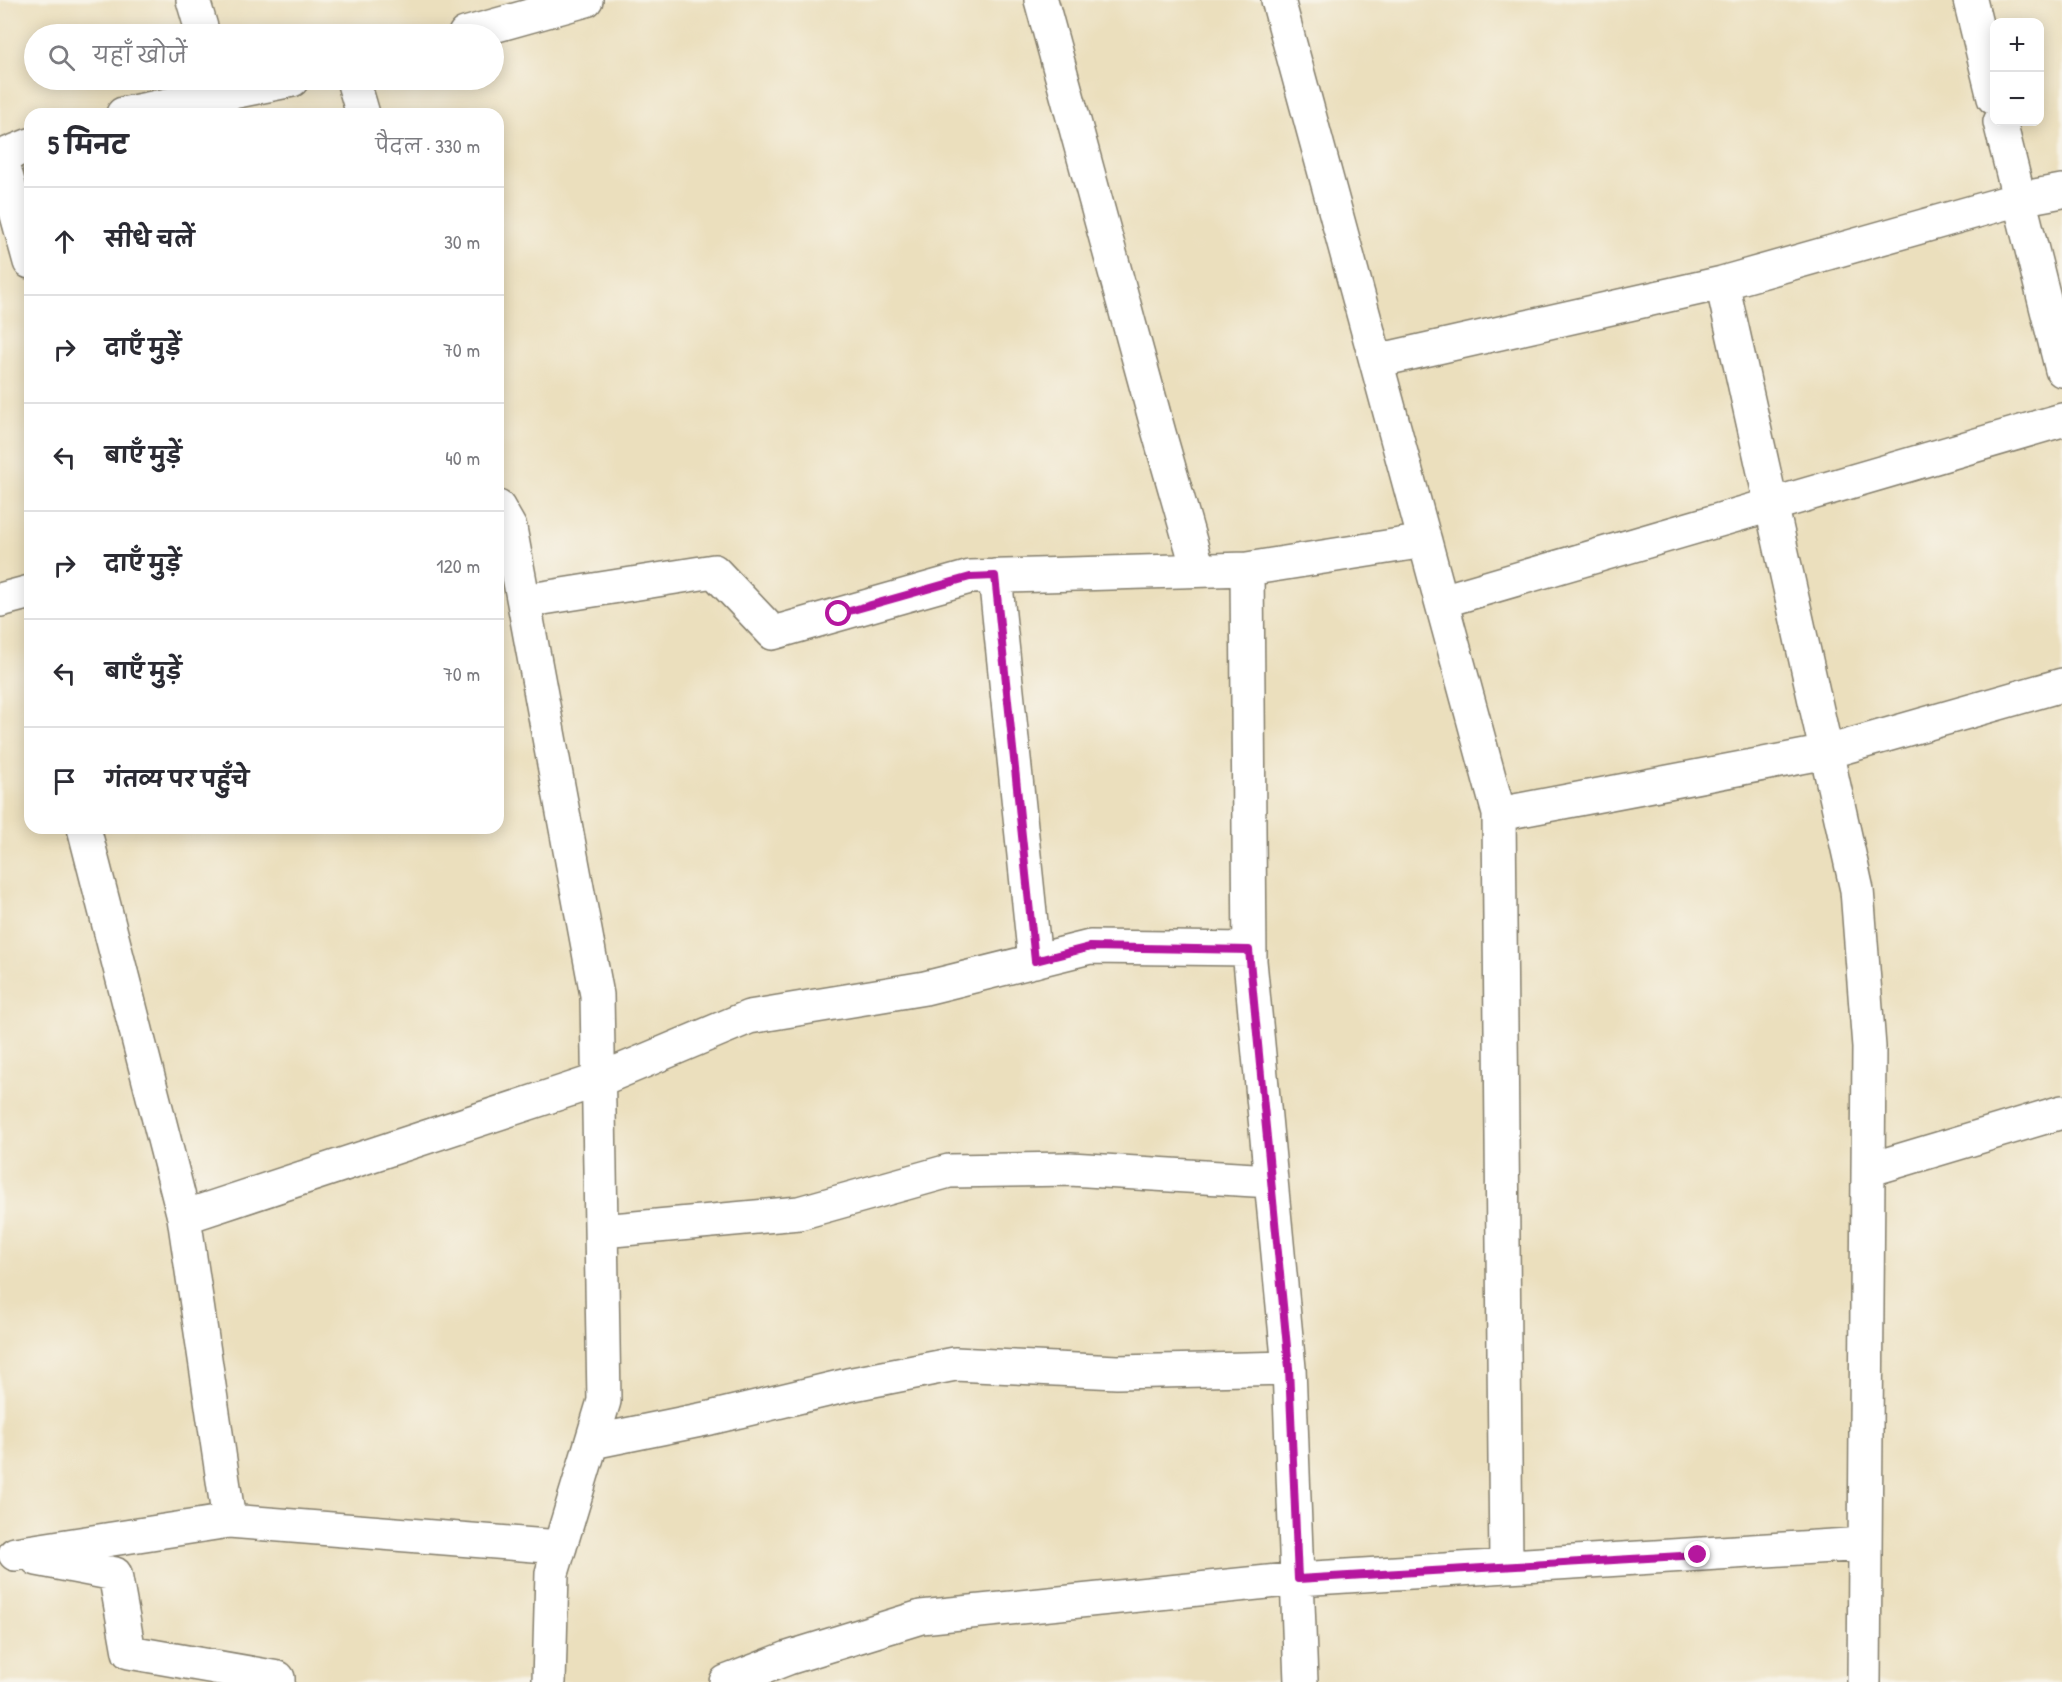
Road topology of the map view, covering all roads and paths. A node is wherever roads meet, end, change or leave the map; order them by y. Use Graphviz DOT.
graph roads {
  1 [pos="193,0"];
  2 [pos="586,0"];
  3 [pos="1041,0"];
  4 [pos="1278,0"];
  5 [pos="1970,0"];
  6 [pos="200,24"];
  7 [pos="501,24"];
  8 [pos="1990,78"];
  9 [pos="246,90"];
  10 [pos="356,90"];
  11 [pos="219,96"];
  12 [pos="155,108"];
  13 [pos="361,108"];
  14 [pos="2001,126"];
  15 [pos="24,147"];
  16 [pos="0,157"];
  17 [pos="2062,190"];
  18 [pos="2019,199"];
  19 [pos="24,241"];
  20 [pos="1722,283"];
  21 [pos="1376,361"];
  22 [pos="2062,370"];
  23 [pos="2062,420"];
  24 [pos="1772,505"];
  25 [pos="504,518"];
  26 [pos="1425,541"];
  27 [pos="1198,569"];
  28 [pos="1247,569"];
  29 [pos="995,576"];
  30 [pos="24,594"];
  31 [pos="0,600"];
  32 [pos="524,601"];
  33 [pos="1442,601"];
  34 [pos="2062,685"];
  35 [pos="1827,752"];
  36 [pos="1499,814"];
  37 [pos="86,834"];
  38 [pos="1249,950"];
  39 [pos="1035,961"];
  40 [pos="599,1080"];
  41 [pos="2062,1112"];
  42 [pos="1868,1170"];
  43 [pos="1270,1181"];
  44 [pos="184,1217"];
  45 [pos="602,1231"];
  46 [pos="1289,1368"];
  47 [pos="592,1442"];
  48 [pos="229,1521"];
  49 [pos="1865,1544"];
  50 [pos="560,1547"];
  51 [pos="8,1553"];
  52 [pos="1506,1566"];
  53 [pos="1298,1579"];
  54 [pos="278,1682"];
  55 [pos="549,1682"];
  56 [pos="726,1682"];
  57 [pos="1300,1682"];
  58 [pos="1864,1682"];
  1 -- 6 [label="street"];
  2 -- 7 [label="street"];
  3 -- 27 [label="street"];
  4 -- 21 [label="street"];
  5 -- 8 [label="street"];
  9 -- 11 [label="street"];
  10 -- 13 [label="street"];
  11 -- 12 [label="street"];
  14 -- 18 [label="street"];
  15 -- 16 [label="street"];
  16 -- 19 [label="street"];
  17 -- 18 [label="street"];
  18 -- 20 [label="street"];
  18 -- 22 [label="street"];
  20 -- 21 [label="street"];
  20 -- 24 [label="street"];
  21 -- 26 [label="street"];
  23 -- 24 [label="street"];
  24 -- 33 [label="street"];
  24 -- 35 [label="street"];
  25 -- 32 [label="street"];
  26 -- 28 [label="street"];
  26 -- 33 [label="street"];
  27 -- 28 [label="street"];
  27 -- 29 [label="street"];
  28 -- 38 [label="street"];
  29 -- 32 [label="street"];
  29 -- 39 [label="street"];
  30 -- 31 [label="street"];
  32 -- 40 [label="street"];
  33 -- 36 [label="street"];
  34 -- 35 [label="street"];
  35 -- 36 [label="street"];
  35 -- 42 [label="street"];
  36 -- 52 [label="street"];
  37 -- 44 [label="street"];
  38 -- 39 [label="street"];
  38 -- 43 [label="street"];
  39 -- 40 [label="street"];
  40 -- 44 [label="street"];
  40 -- 45 [label="street"];
  41 -- 42 [label="street"];
  42 -- 49 [label="street"];
  43 -- 45 [label="street"];
  43 -- 46 [label="street"];
  44 -- 48 [label="street"];
  45 -- 47 [label="street"];
  46 -- 47 [label="street"];
  46 -- 53 [label="street"];
  47 -- 50 [label="street"];
  48 -- 50 [label="street"];
  48 -- 51 [label="street"];
  49 -- 52 [label="street"];
  49 -- 58 [label="street"];
  50 -- 55 [label="street"];
  51 -- 54 [label="street"];
  52 -- 53 [label="street"];
  53 -- 56 [label="street"];
  53 -- 57 [label="street"];
}
